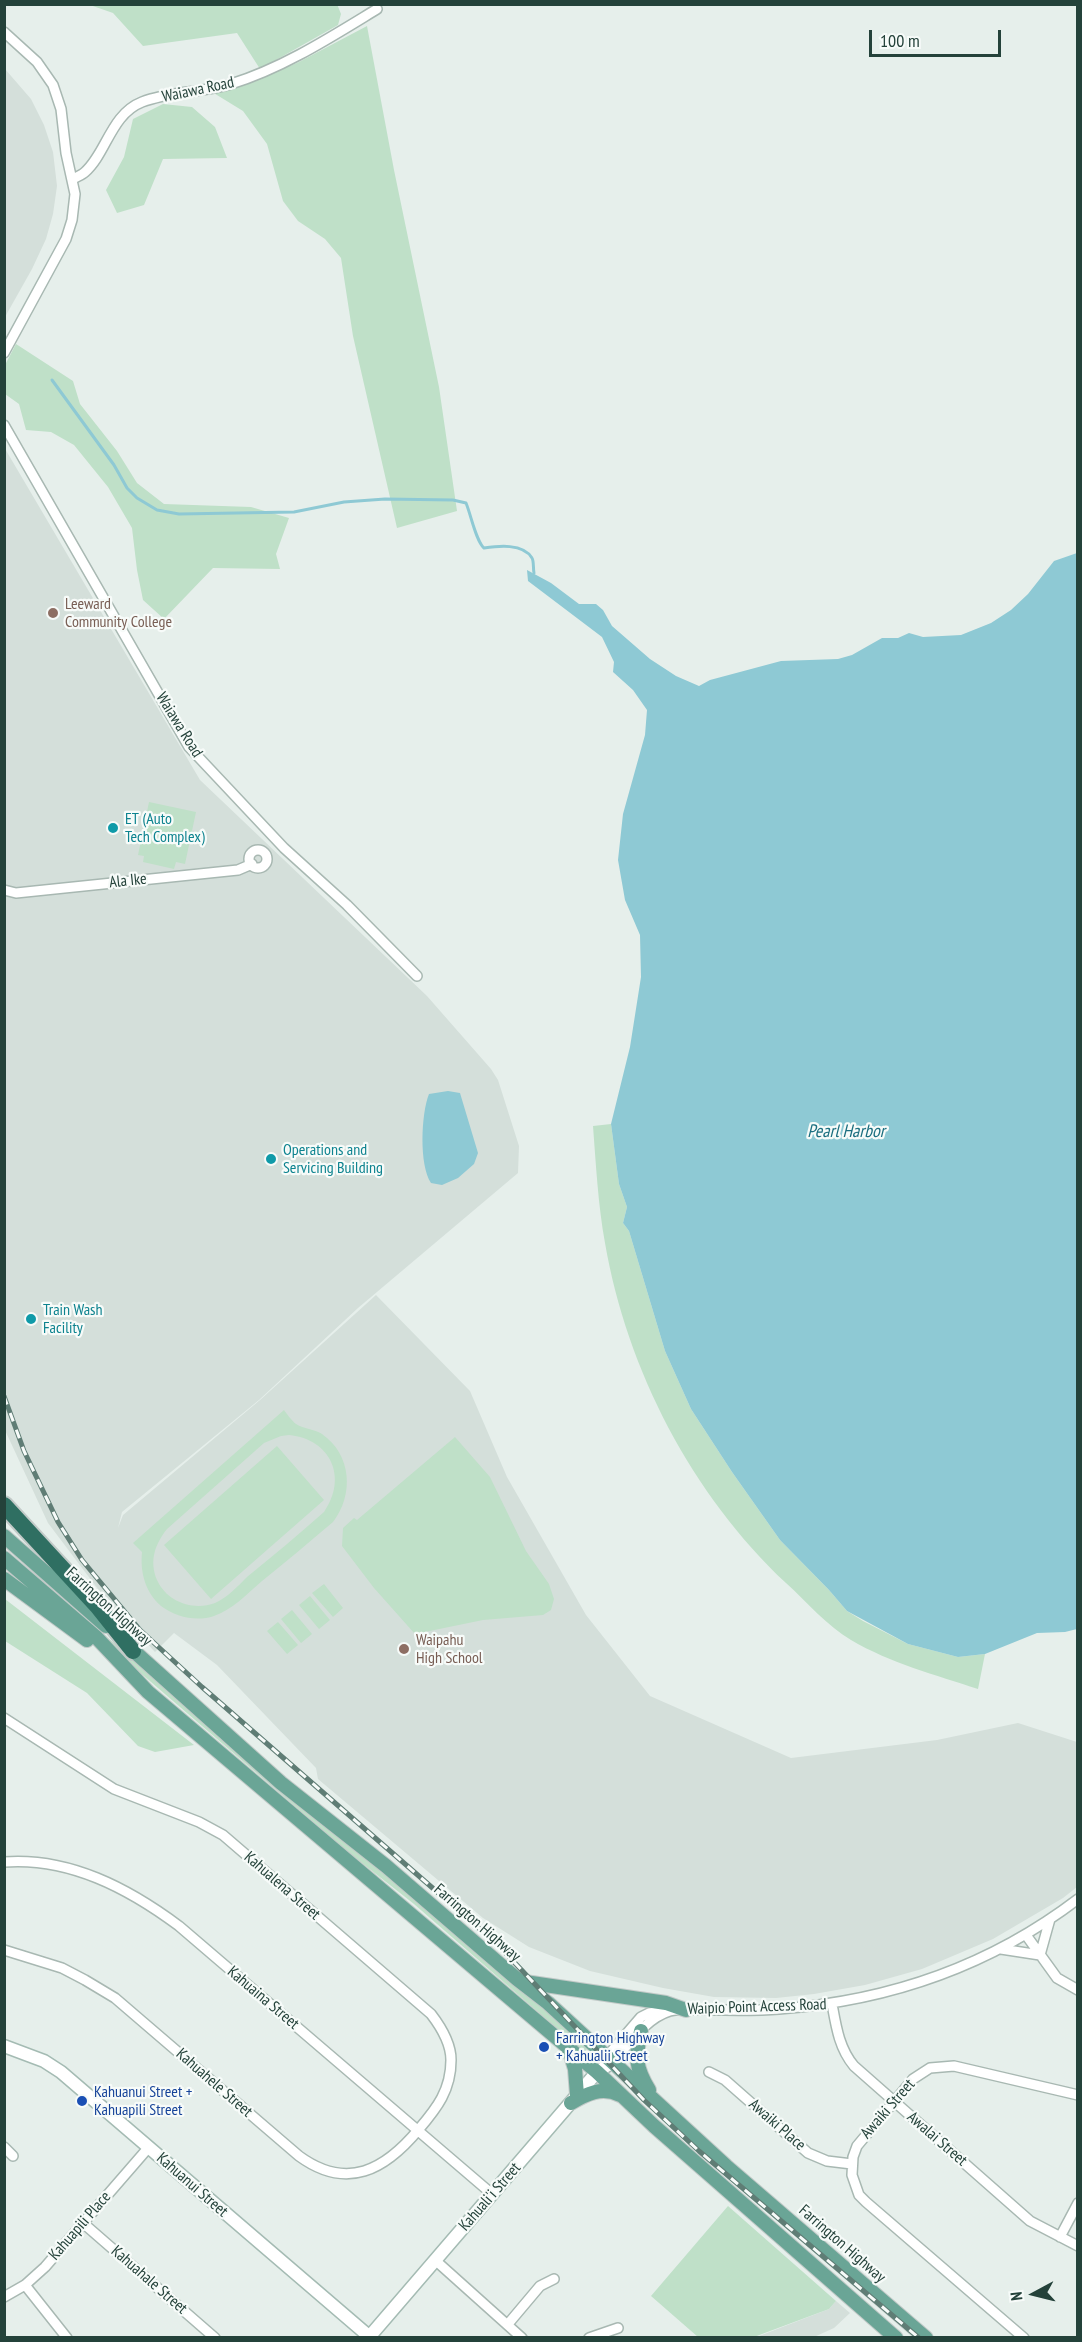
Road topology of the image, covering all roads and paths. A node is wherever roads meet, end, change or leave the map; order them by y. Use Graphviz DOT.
graph roads {
  1 [pos="377,9"];
  2 [pos="4,32"];
  3 [pos="73,178"];
  4 [pos="4,353"];
  5 [pos="4,425"];
  6 [pos="252,864"];
  7 [pos="4,890"];
  8 [pos="417,976"];
  9 [pos="4,1505"];
  10 [pos="4,1536"];
  11 [pos="4,1558"];
  12 [pos="4,1579"];
  13 [pos="133,1651"];
  14 [pos="148,1692"];
  15 [pos="4,1718"];
  16 [pos="4,1862"];
  17 [pos="1077,1899"];
  18 [pos="1050,1919"];
  19 [pos="1026,1935"];
  20 [pos="1001,1949"];
  21 [pos="4,1950"];
  22 [pos="1040,1955"];
  23 [pos="517,1979"];
  24 [pos="1077,1990"];
  25 [pos="832,2004"];
  26 [pos="686,2010"];
  27 [pos="668,2011"];
  28 [pos="641,2031"];
  29 [pos="4,2046"];
  30 [pos="569,2049"];
  31 [pos="610,2059"];
  32 [pos="709,2072"];
  33 [pos="597,2073"];
  34 [pos="1077,2095"];
  35 [pos="624,2098"];
  36 [pos="574,2099"];
  37 [pos="894,2101"];
  38 [pos="657,2104"];
  39 [pos="418,2130"];
  40 [pos="148,2147"];
  41 [pos="4,2148"];
  42 [pos="13,2156"];
  43 [pos="852,2164"];
  44 [pos="492,2194"];
  45 [pos="1077,2203"];
  46 [pos="83,2223"];
  47 [pos="1060,2237"];
  48 [pos="1077,2246"];
  49 [pos="435,2260"];
  50 [pos="554,2279"];
  51 [pos="25,2285"];
  52 [pos="4,2297"];
  53 [pos="508,2324"];
  54 [pos="618,2328"];
  55 [pos="67,2337"];
  56 [pos="215,2337"];
  57 [pos="371,2337"];
  58 [pos="522,2337"];
  59 [pos="589,2337"];
  60 [pos="896,2337"];
  61 [pos="926,2337"];
  62 [pos="1024,2337"];
  1 -- 3 [label="street, Waiawa Road"];
  2 -- 3 [label="street"];
  3 -- 4 [label="street"];
  5 -- 8 [label="street, Waiawa Road"];
  6 -- 7 [label="street, Ala Ike"];
  9 -- 13 [label="highway"];
  10 -- 13 [label="main road, Farrington Highway"];
  11 -- 14 [label="main road, Farrington Highway"];
  12 -- 14 [label="main road"];
  13 -- 23 [label="main road, Farrington Highway"];
  14 -- 30 [label="main road, Farrington Highway"];
  15 -- 39 [label="street, Kahualena Street"];
  16 -- 39 [label="street, Kahuaina Street"];
  17 -- 18 [label="street, Waipio Point Access Road"];
  18 -- 19 [label="street, Waipio Point Access Road"];
  18 -- 22 [label="street"];
  19 -- 20 [label="street, Waipio Point Access Road"];
  19 -- 22 [label="street"];
  20 -- 22 [label="street"];
  20 -- 25 [label="street, Waipio Point Access Road"];
  21 -- 39 [label="street, Kahuahele Street"];
  22 -- 24 [label="street"];
  23 -- 26 [label="main road"];
  23 -- 31 [label="main road, Farrington Highway"];
  25 -- 26 [label="street, Waipio Point Access Road"];
  25 -- 37 [label="street, Awalai Street"];
  26 -- 27 [label="street, Waipio Point Access Road"];
  27 -- 28 [label="street, Waipio Point Access Road"];
  27 -- 31 [label="street"];
  28 -- 31 [label="street, Waipio Point Access Road"];
  28 -- 38 [label="main road"];
  29 -- 40 [label="street, Kahuanui Street"];
  30 -- 33 [label="main road, Farrington Highway"];
  30 -- 36 [label="main road"];
  31 -- 33 [label="street, Kahuali'i Street"];
  31 -- 38 [label="main road, Farrington Highway"];
  32 -- 43 [label="street, Awaiki Place"];
  33 -- 35 [label="main road, Farrington Highway"];
  33 -- 36 [label="street, Kahuali'i Street"];
  34 -- 37 [label="street, Awaiki Street"];
  35 -- 36 [label="main road"];
  35 -- 60 [label="main road, Farrington Highway"];
  36 -- 44 [label="street, Kahuali'i Street"];
  37 -- 43 [label="street, Awaiki Street"];
  37 -- 47 [label="street, Awalai Street"];
  38 -- 61 [label="main road, Farrington Highway"];
  39 -- 44 [label="street, Kahuaina Street"];
  40 -- 46 [label="street, Kahuapili Place"];
  40 -- 57 [label="street, Kahuanui Street"];
  41 -- 42 [label="street"];
  43 -- 62 [label="street"];
  44 -- 49 [label="street, Kahuali'i Street"];
  45 -- 47 [label="street"];
  46 -- 51 [label="street, Kahuapili Place"];
  46 -- 56 [label="street, Kahuahale Street"];
  47 -- 48 [label="street, Awalai Street"];
  49 -- 53 [label="street"];
  49 -- 57 [label="street, Kahuali'i Street"];
  50 -- 53 [label="street"];
  51 -- 52 [label="street, Kahuapili Place"];
  51 -- 55 [label="street"];
  53 -- 58 [label="street"];
  54 -- 59 [label="street"];
}
